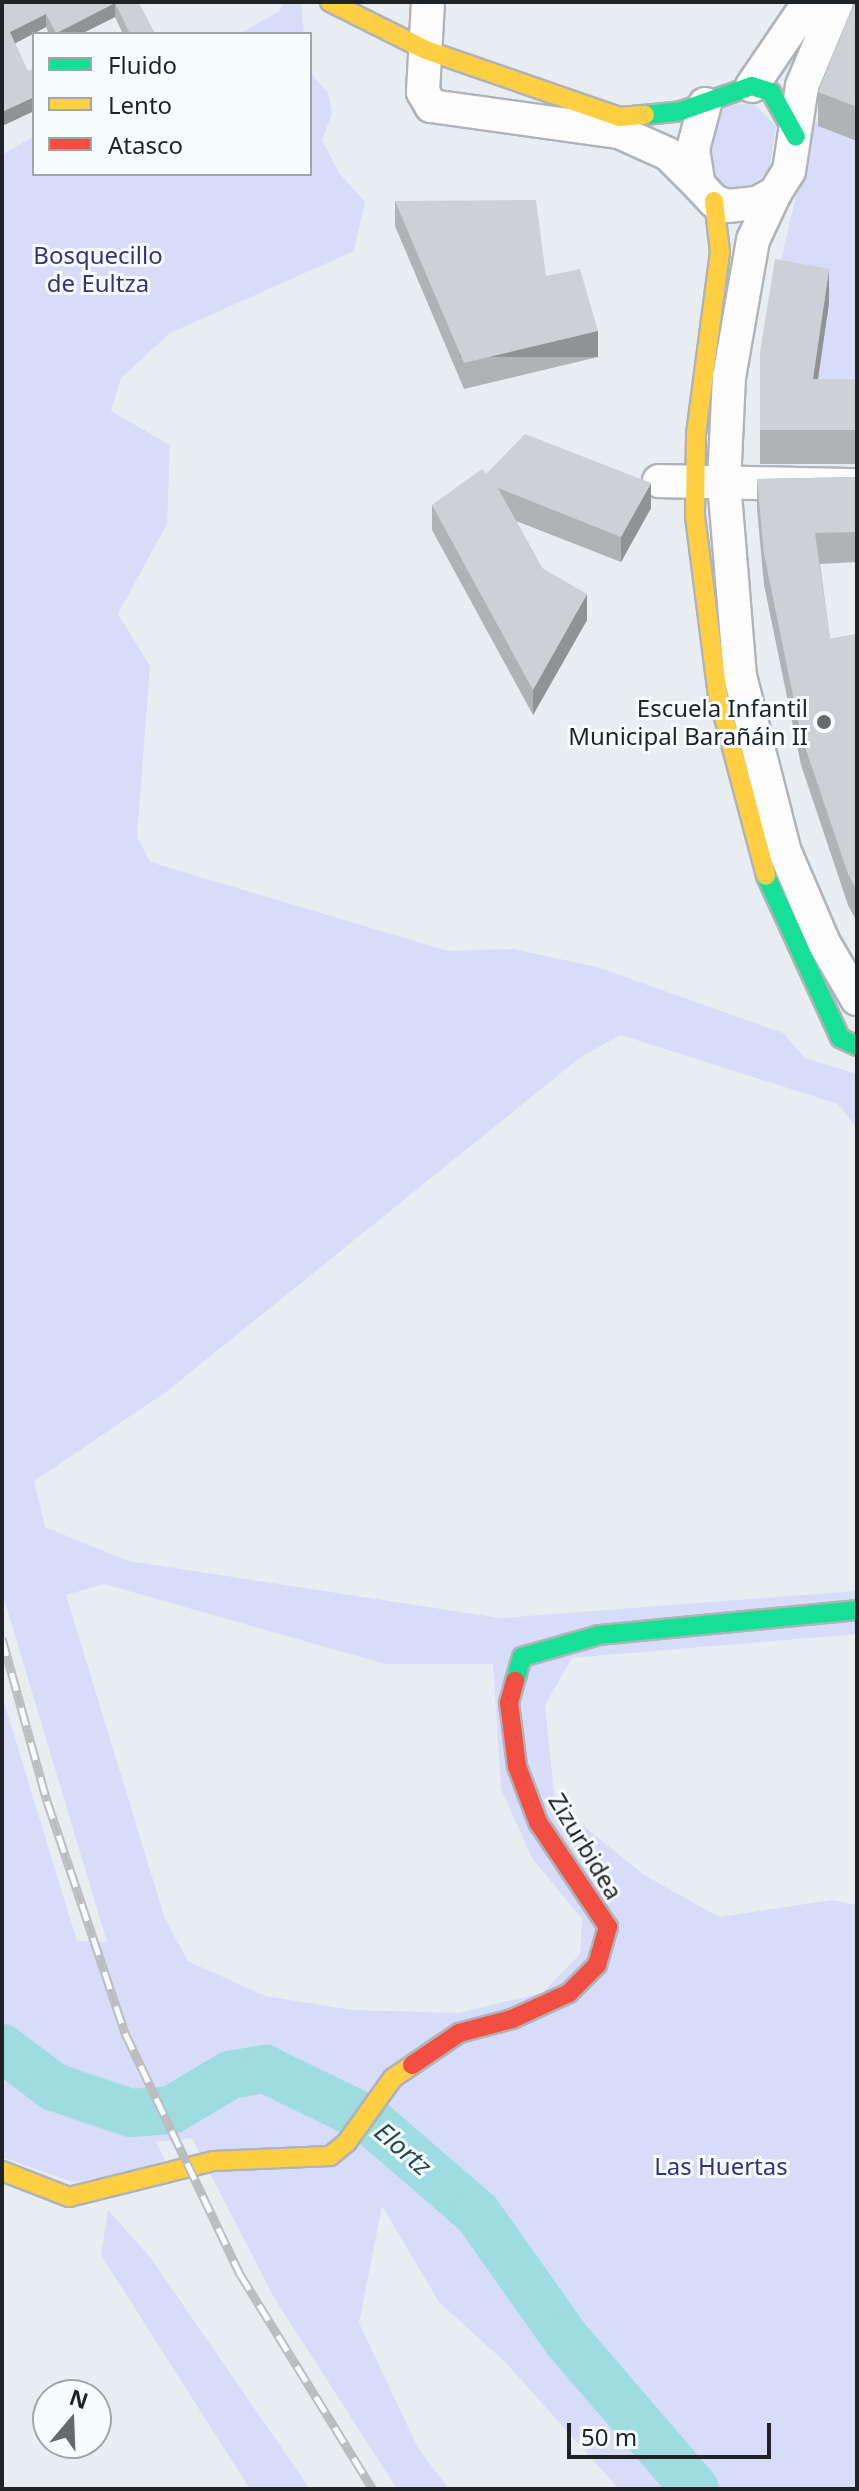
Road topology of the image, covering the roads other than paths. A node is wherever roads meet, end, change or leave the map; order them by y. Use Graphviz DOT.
graph roads {
  1 [pos="330,2"];
  2 [pos="428,2"];
  3 [pos="809,2"];
  4 [pos="837,2"];
  5 [pos="426,50"];
  6 [pos="752,86"];
  7 [pos="705,104"];
  8 [pos="796,137"];
  9 [pos="706,193"];
  10 [pos="775,193"];
  11 [pos="659,481"];
  12 [pos="710,482"];
  13 [pos="857,485"];
  14 [pos="857,999"];
  15 [pos="857,1046"];
  16 [pos="857,1610"];
  17 [pos="2,2171"];
  1 -- 5 [label="street"];
  2 -- 5 [label="street"];
  3 -- 6 [label="street"];
  4 -- 8 [label="street"];
  5 -- 7 [label="street"];
  5 -- 9 [label="street"];
  6 -- 7 [label="street"];
  6 -- 8 [label="street"];
  7 -- 9 [label="street"];
  8 -- 10 [label="street"];
  9 -- 10 [label="street"];
  9 -- 12 [label="street"];
  10 -- 12 [label="street"];
  11 -- 12 [label="street"];
  12 -- 13 [label="street"];
  12 -- 14 [label="street"];
  12 -- 15 [label="street"];
  16 -- 17 [label="street, Zizurbidea"];
}
